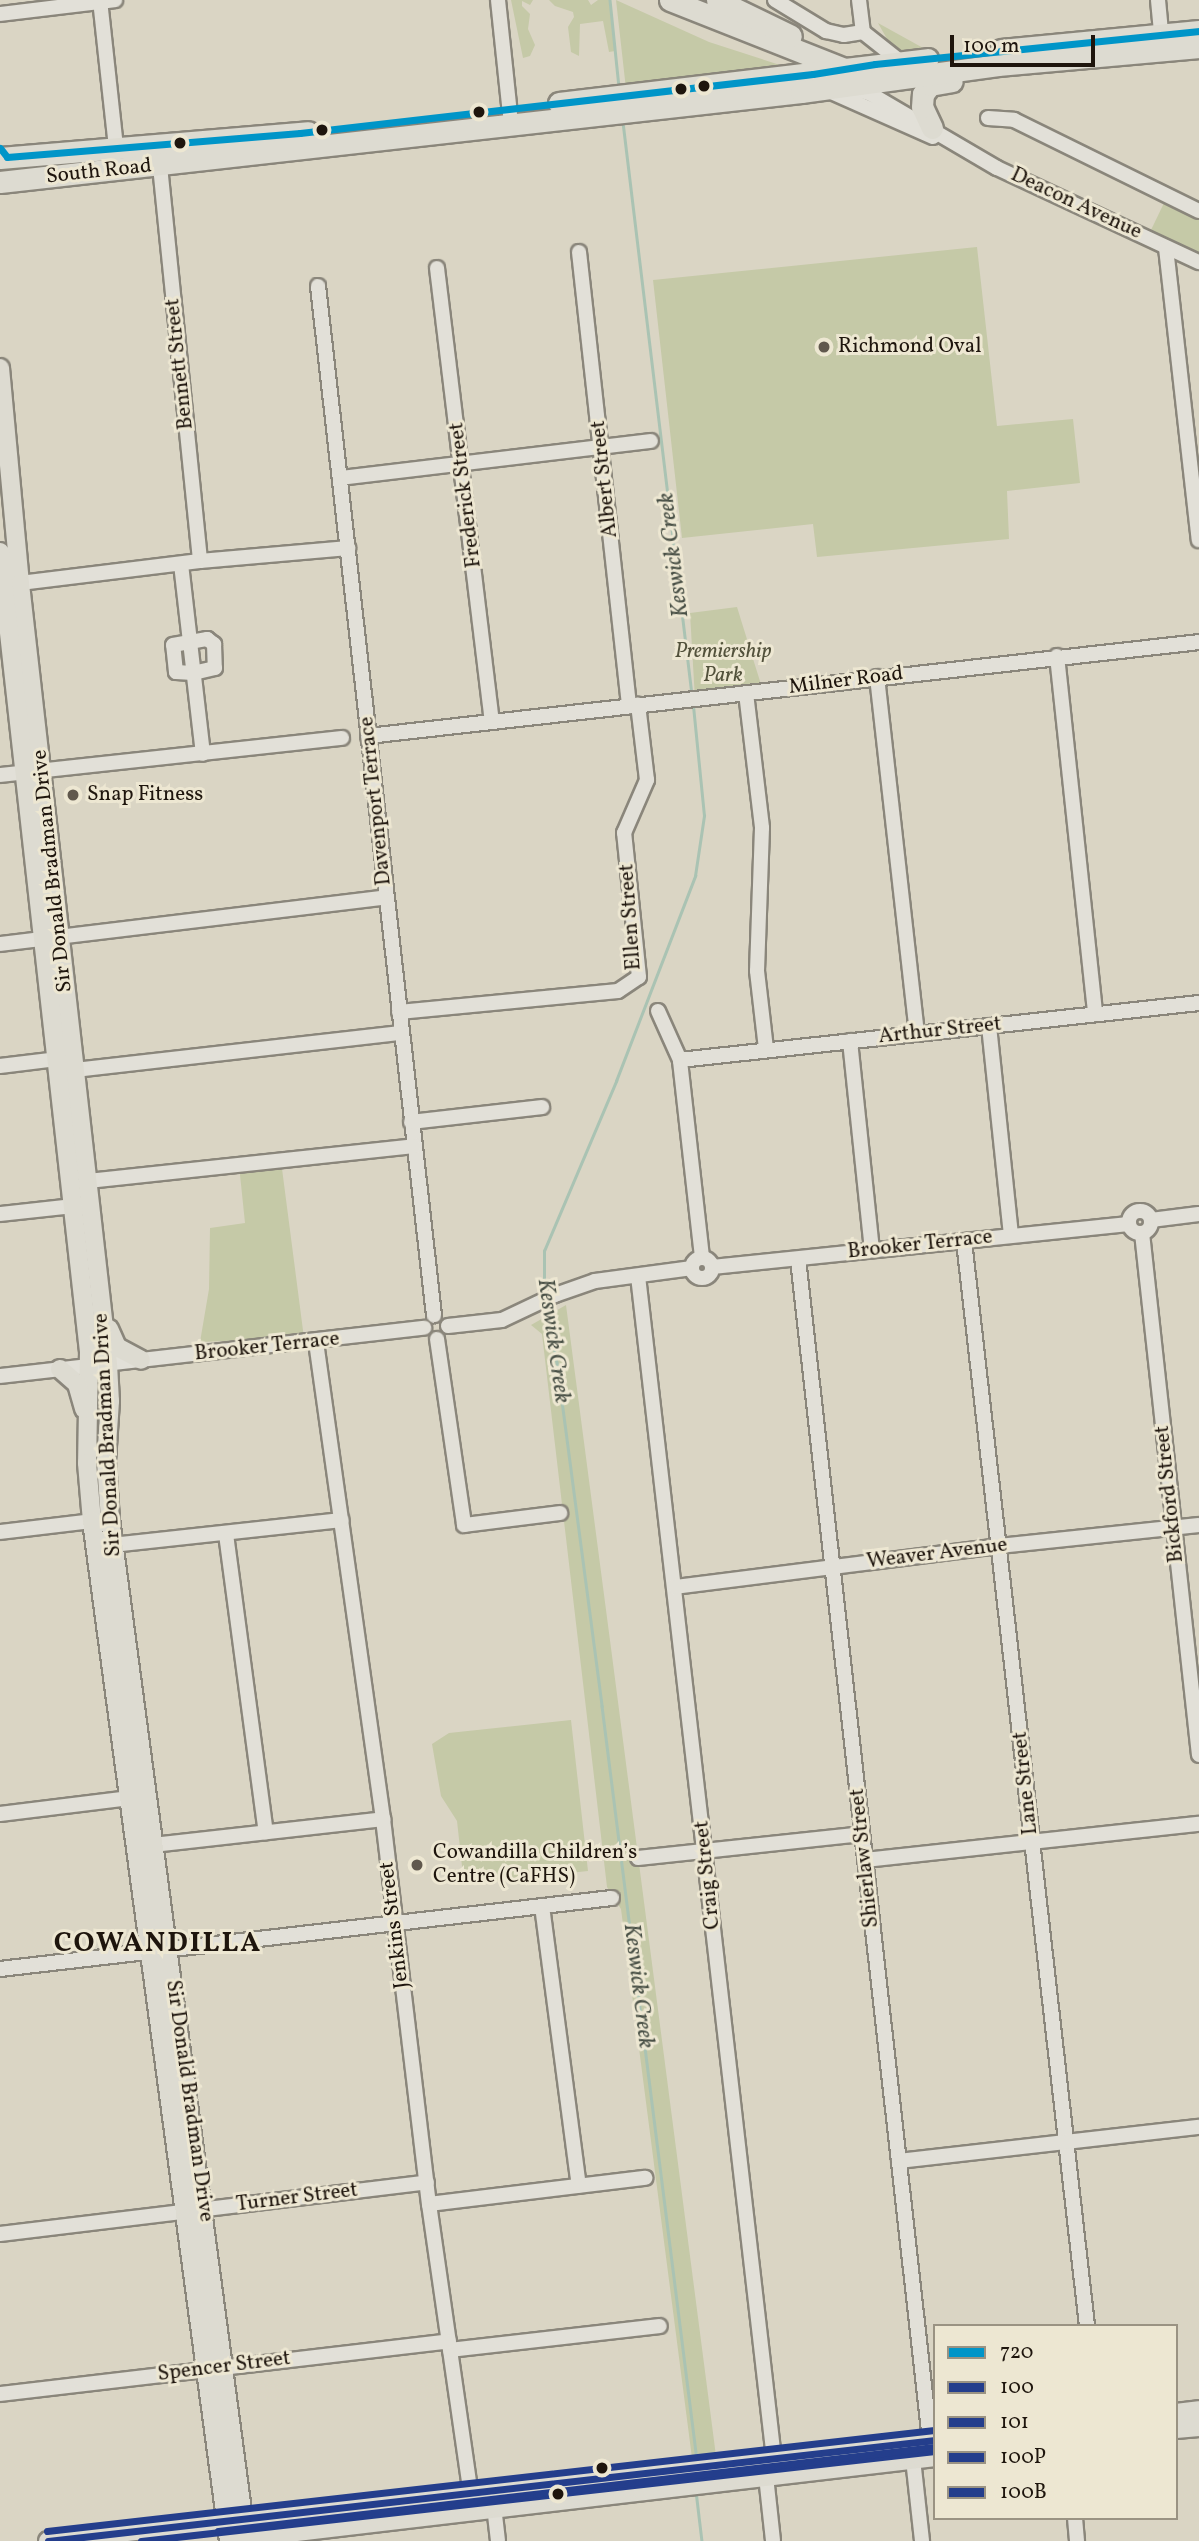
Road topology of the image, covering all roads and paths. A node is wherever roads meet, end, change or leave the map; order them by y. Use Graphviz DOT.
graph roads {
  1 [pos="498,0"];
  2 [pos="670,0"];
  3 [pos="717,0"];
  4 [pos="775,0"];
  5 [pos="859,0"];
  6 [pos="1158,0"];
  7 [pos="105,1"];
  8 [pos="0,14"];
  9 [pos="1199,31"];
  10 [pos="863,32"];
  11 [pos="1162,43"];
  12 [pos="1199,47"];
  13 [pos="901,62"];
  14 [pos="999,65"];
  15 [pos="878,72"];
  16 [pos="830,79"];
  17 [pos="510,116"];
  18 [pos="988,118"];
  19 [pos="932,128"];
  20 [pos="954,145"];
  21 [pos="116,148"];
  22 [pos="2,154"];
  23 [pos="160,166"];
  24 [pos="73,176"];
  25 [pos="0,182"];
  26 [pos="0,197"];
  27 [pos="1199,211"];
  28 [pos="1166,248"];
  29 [pos="579,252"];
  30 [pos="1199,262"];
  31 [pos="437,268"];
  32 [pos="318,286"];
  33 [pos="0,368"];
  34 [pos="651,441"];
  35 [pos="602,448"];
  36 [pos="462,464"];
  37 [pos="4,473"];
  38 [pos="340,478"];
  39 [pos="1197,497"];
  40 [pos="1199,540"];
  41 [pos="348,548"];
  42 [pos="0,551"];
  43 [pos="200,561"];
  44 [pos="181,564"];
  45 [pos="12,584"];
  46 [pos="191,642"];
  47 [pos="1199,642"];
  48 [pos="1057,656"];
  49 [pos="193,673"];
  50 [pos="877,677"];
  51 [pos="746,693"];
  52 [pos="634,705"];
  53 [pos="492,721"];
  54 [pos="368,736"];
  55 [pos="342,738"];
  56 [pos="203,754"];
  57 [pos="33,772"];
  58 [pos="0,775"];
  59 [pos="386,897"];
  60 [pos="60,935"];
  61 [pos="42,939"];
  62 [pos="0,944"];
  63 [pos="1199,1003"];
  64 [pos="658,1011"];
  65 [pos="399,1012"];
  66 [pos="1095,1014"];
  67 [pos="989,1026"];
  68 [pos="401,1032"];
  69 [pos="918,1033"];
  70 [pos="850,1041"];
  71 [pos="766,1049"];
  72 [pos="680,1060"];
  73 [pos="66,1064"];
  74 [pos="0,1066"];
  75 [pos="542,1107"];
  76 [pos="411,1122"];
  77 [pos="414,1146"];
  78 [pos="88,1181"];
  79 [pos="91,1204"];
  80 [pos="72,1205"];
  81 [pos="0,1214"];
  82 [pos="1199,1214"];
  83 [pos="1151,1220"];
  84 [pos="1129,1224"];
  85 [pos="1142,1233"];
  86 [pos="1011,1235"];
  87 [pos="964,1241"];
  88 [pos="872,1250"];
  89 [pos="797,1259"];
  90 [pos="707,1262"];
  91 [pos="638,1276"];
  92 [pos="102,1310"];
  93 [pos="434,1315"];
  94 [pos="448,1326"];
  95 [pos="425,1328"];
  96 [pos="438,1339"];
  97 [pos="316,1342"];
  98 [pos="141,1360"];
  99 [pos="108,1364"];
  100 [pos="89,1365"];
  101 [pos="60,1369"];
  102 [pos="0,1376"];
  103 [pos="86,1423"];
  104 [pos="560,1513"];
  105 [pos="101,1520"];
  106 [pos="342,1520"];
  107 [pos="1199,1525"];
  108 [pos="1174,1528"];
  109 [pos="0,1532"];
  110 [pos="226,1534"];
  111 [pos="104,1546"];
  112 [pos="999,1546"];
  113 [pos="834,1567"];
  114 [pos="675,1587"];
  115 [pos="1199,1755"];
  116 [pos="139,1797"];
  117 [pos="0,1814"];
  118 [pos="383,1819"];
  119 [pos="1199,1824"];
  120 [pos="266,1832"];
  121 [pos="862,1834"];
  122 [pos="1032,1842"];
  123 [pos="145,1846"];
  124 [pos="705,1852"];
  125 [pos="638,1858"];
  126 [pos="865,1860"];
  127 [pos="612,1898"];
  128 [pos="542,1906"];
  129 [pos="395,1924"];
  130 [pos="160,1951"];
  131 [pos="0,1969"];
  132 [pos="1199,2127"];
  133 [pos="1065,2141"];
  134 [pos="899,2161"];
  135 [pos="645,2178"];
  136 [pos="426,2182"];
  137 [pos="579,2186"];
  138 [pos="429,2204"];
  139 [pos="195,2212"];
  140 [pos="0,2234"];
  141 [pos="1087,2324"];
  142 [pos="660,2326"];
  143 [pos="449,2346"];
  144 [pos="225,2368"];
  145 [pos="206,2370"];
  146 [pos="0,2394"];
  147 [pos="1199,2410"];
  148 [pos="1178,2413"];
  149 [pos="1199,2427"];
  150 [pos="1178,2429"];
  151 [pos="933,2448"];
  152 [pos="912,2451"];
  153 [pos="238,2466"];
  154 [pos="770,2467"];
  155 [pos="493,2498"];
  156 [pos="472,2500"];
  157 [pos="274,2515"];
  158 [pos="235,2519"];
  159 [pos="1075,2520"];
  160 [pos="319,2535"];
  161 [pos="111,2538"];
  162 [pos="243,2539"];
  163 [pos="48,2541"];
  164 [pos="498,2541"];
  165 [pos="773,2541"];
  166 [pos="922,2541"];
  167 [pos="1077,2541"];
  1 -- 17 [label="street"];
  2 -- 16 [label="highway"];
  3 -- 15 [label="highway"];
  4 -- 10 [label="street"];
  5 -- 10 [label="street"];
  6 -- 11 [label="street"];
  7 -- 8 [label="street"];
  7 -- 21 [label="street"];
  9 -- 11 [label="highway, South Road"];
  10 -- 13 [label="street"];
  11 -- 12 [label="highway, South Road"];
  11 -- 13 [label="highway, South Road"];
  11 -- 14 [label="highway, South Road"];
  13 -- 15 [label="highway, South Road"];
  14 -- 15 [label="highway, South Road"];
  14 -- 19 [label="highway"];
  15 -- 16 [label="highway, South Road"];
  16 -- 17 [label="highway, South Road"];
  16 -- 19 [label="street, Deacon Avenue"];
  16 -- 20 [label="street, Deacon Avenue"];
  17 -- 21 [label="highway, South Road"];
  17 -- 23 [label="highway, South Road"];
  18 -- 27 [label="street"];
  19 -- 20 [label="street, Deacon Avenue"];
  20 -- 28 [label="street, Deacon Avenue"];
  21 -- 22 [label="highway, South Road"];
  23 -- 24 [label="highway, South Road"];
  23 -- 43 [label="street, Bennett Street"];
  24 -- 25 [label="highway, South Road"];
  24 -- 26 [label="highway"];
  28 -- 30 [label="street, Deacon Avenue"];
  28 -- 39 [label="street"];
  29 -- 35 [label="street, Albert Street"];
  31 -- 36 [label="street, Frederick Street"];
  32 -- 38 [label="street, Davenport Terrace"];
  33 -- 37 [label="main road, Sir Donald Bradman Drive"];
  34 -- 35 [label="street"];
  35 -- 36 [label="street"];
  35 -- 52 [label="street, Albert Street"];
  36 -- 38 [label="street"];
  36 -- 53 [label="street, Frederick Street"];
  37 -- 45 [label="main road, Sir Donald Bradman Drive"];
  38 -- 41 [label="street, Davenport Terrace"];
  39 -- 40 [label="street"];
  41 -- 43 [label="street"];
  41 -- 54 [label="street, Davenport Terrace"];
  42 -- 45 [label="main road, Sir Donald Bradman Drive"];
  43 -- 44 [label="street"];
  44 -- 45 [label="street"];
  44 -- 46 [label="street"];
  45 -- 57 [label="main road, Sir Donald Bradman Drive"];
  46 -- 49 [label="street"];
  46 -- 49 [label="street"];
  47 -- 48 [label="street, Milner Road"];
  48 -- 50 [label="street, Milner Road"];
  48 -- 66 [label="street"];
  49 -- 56 [label="street"];
  50 -- 51 [label="street, Milner Road"];
  50 -- 69 [label="street"];
  51 -- 52 [label="street, Milner Road"];
  51 -- 71 [label="street"];
  52 -- 53 [label="street, Milner Road"];
  52 -- 65 [label="street, Ellen Street"];
  53 -- 54 [label="street, Milner Road"];
  54 -- 59 [label="street, Davenport Terrace"];
  55 -- 56 [label="street"];
  56 -- 57 [label="street"];
  57 -- 58 [label="street"];
  57 -- 60 [label="main road, Sir Donald Bradman Drive"];
  57 -- 61 [label="main road, Sir Donald Bradman Drive"];
  59 -- 60 [label="street"];
  59 -- 65 [label="street, Davenport Terrace"];
  60 -- 61 [label="street"];
  60 -- 73 [label="main road, Sir Donald Bradman Drive"];
  61 -- 62 [label="street"];
  61 -- 73 [label="main road, Sir Donald Bradman Drive"];
  63 -- 66 [label="street, Arthur Street"];
  64 -- 72 [label="street"];
  65 -- 68 [label="street, Davenport Terrace"];
  66 -- 67 [label="street, Arthur Street"];
  67 -- 69 [label="street, Arthur Street"];
  67 -- 86 [label="street"];
  68 -- 73 [label="street"];
  68 -- 76 [label="street, Davenport Terrace"];
  69 -- 70 [label="street, Arthur Street"];
  70 -- 71 [label="street, Arthur Street"];
  70 -- 88 [label="street"];
  71 -- 72 [label="street, Arthur Street"];
  72 -- 90 [label="street"];
  73 -- 74 [label="street"];
  73 -- 78 [label="main road, Sir Donald Bradman Drive"];
  73 -- 80 [label="main road, Sir Donald Bradman Drive"];
  75 -- 76 [label="street"];
  76 -- 77 [label="street, Davenport Terrace"];
  77 -- 78 [label="street"];
  77 -- 93 [label="street, Davenport Terrace"];
  78 -- 79 [label="main road, Sir Donald Bradman Drive"];
  79 -- 80 [label="street"];
  79 -- 92 [label="main road, Sir Donald Bradman Drive"];
  80 -- 81 [label="street"];
  80 -- 100 [label="main road, Sir Donald Bradman Drive"];
  82 -- 83 [label="street"];
  83 -- 84 [label="street"];
  83 -- 85 [label="street"];
  84 -- 85 [label="street"];
  84 -- 86 [label="street, Brooker Terrace"];
  85 -- 108 [label="street, Bickford Street"];
  86 -- 87 [label="street, Brooker Terrace"];
  87 -- 88 [label="street, Brooker Terrace"];
  87 -- 112 [label="street, Lane Street"];
  88 -- 89 [label="street, Brooker Terrace"];
  89 -- 90 [label="street, Brooker Terrace"];
  89 -- 113 [label="street, Shierlaw Street"];
  90 -- 91 [label="street"];
  91 -- 94 [label="street"];
  91 -- 114 [label="street, Craig Street"];
  92 -- 98 [label="main road"];
  92 -- 99 [label="main road, Sir Donald Bradman Drive"];
  93 -- 94 [label="street"];
  93 -- 95 [label="street"];
  94 -- 96 [label="street"];
  95 -- 96 [label="street"];
  95 -- 97 [label="street, Brooker Terrace"];
  96 -- 104 [label="street"];
  97 -- 98 [label="street, Brooker Terrace"];
  97 -- 106 [label="street, Jenkins Street"];
  98 -- 99 [label="street, Brooker Terrace"];
  99 -- 100 [label="street, Brooker Terrace"];
  99 -- 105 [label="main road, Sir Donald Bradman Drive"];
  100 -- 101 [label="street, Brooker Terrace"];
  100 -- 103 [label="main road, Sir Donald Bradman Drive"];
  101 -- 102 [label="street, Brooker Terrace"];
  101 -- 103 [label="main road"];
  103 -- 105 [label="main road, Sir Donald Bradman Drive"];
  105 -- 109 [label="street"];
  105 -- 111 [label="main road, Sir Donald Bradman Drive"];
  106 -- 110 [label="street"];
  106 -- 118 [label="street, Jenkins Street"];
  107 -- 108 [label="street, Weaver Avenue"];
  108 -- 112 [label="street, Weaver Avenue"];
  108 -- 115 [label="street, Bickford Street"];
  110 -- 111 [label="street"];
  110 -- 120 [label="street"];
  111 -- 116 [label="main road, Sir Donald Bradman Drive"];
  112 -- 113 [label="street, Weaver Avenue"];
  112 -- 122 [label="street, Lane Street"];
  113 -- 114 [label="street, Weaver Avenue"];
  113 -- 121 [label="street, Shierlaw Street"];
  114 -- 124 [label="street, Craig Street"];
  116 -- 117 [label="street"];
  116 -- 123 [label="main road, Sir Donald Bradman Drive"];
  118 -- 120 [label="street"];
  118 -- 129 [label="street, Jenkins Street"];
  119 -- 122 [label="street"];
  120 -- 123 [label="street"];
  121 -- 124 [label="street"];
  121 -- 126 [label="street, Shierlaw Street"];
  122 -- 126 [label="street"];
  122 -- 133 [label="street, Lane Street"];
  123 -- 130 [label="main road, Sir Donald Bradman Drive"];
  124 -- 125 [label="street"];
  124 -- 154 [label="street, Craig Street"];
  126 -- 134 [label="street, Shierlaw Street"];
  127 -- 128 [label="street"];
  128 -- 129 [label="street"];
  128 -- 137 [label="street"];
  129 -- 130 [label="street"];
  129 -- 136 [label="street, Jenkins Street"];
  130 -- 131 [label="street"];
  130 -- 139 [label="main road, Sir Donald Bradman Drive"];
  132 -- 133 [label="street"];
  133 -- 134 [label="street"];
  133 -- 141 [label="street, Lane Street"];
  134 -- 151 [label="street, Shierlaw Street"];
  135 -- 137 [label="street"];
  136 -- 138 [label="street, Jenkins Street"];
  136 -- 139 [label="street, Turner Street"];
  137 -- 138 [label="street"];
  138 -- 143 [label="street, Jenkins Street"];
  139 -- 140 [label="street, Turner Street"];
  139 -- 144 [label="main road, Sir Donald Bradman Drive"];
  139 -- 145 [label="main road, Sir Donald Bradman Drive"];
  142 -- 143 [label="street, Spencer Street"];
  143 -- 144 [label="street, Spencer Street"];
  143 -- 156 [label="street, Jenkins Street"];
  144 -- 145 [label="street, Spencer Street"];
  144 -- 153 [label="main road, Sir Donald Bradman Drive"];
  145 -- 146 [label="street, Spencer Street"];
  145 -- 158 [label="main road, Sir Donald Bradman Drive"];
  147 -- 148 [label="main road"];
  149 -- 150 [label="main road"];
  151 -- 152 [label="main road"];
  152 -- 154 [label="main road"];
  152 -- 166 [label="street"];
  153 -- 157 [label="main road"];
  153 -- 158 [label="main road, Sir Donald Bradman Drive"];
  154 -- 155 [label="main road"];
  154 -- 165 [label="street, Craig Street"];
  155 -- 156 [label="main road"];
  155 -- 164 [label="street"];
  156 -- 157 [label="main road"];
  156 -- 160 [label="main road"];
  157 -- 158 [label="main road"];
  158 -- 161 [label="main road"];
  158 -- 162 [label="main road, Sir Donald Bradman Drive"];
  159 -- 167 [label="street"];
  160 -- 162 [label="main road"];
  161 -- 163 [label="main road"];
}
